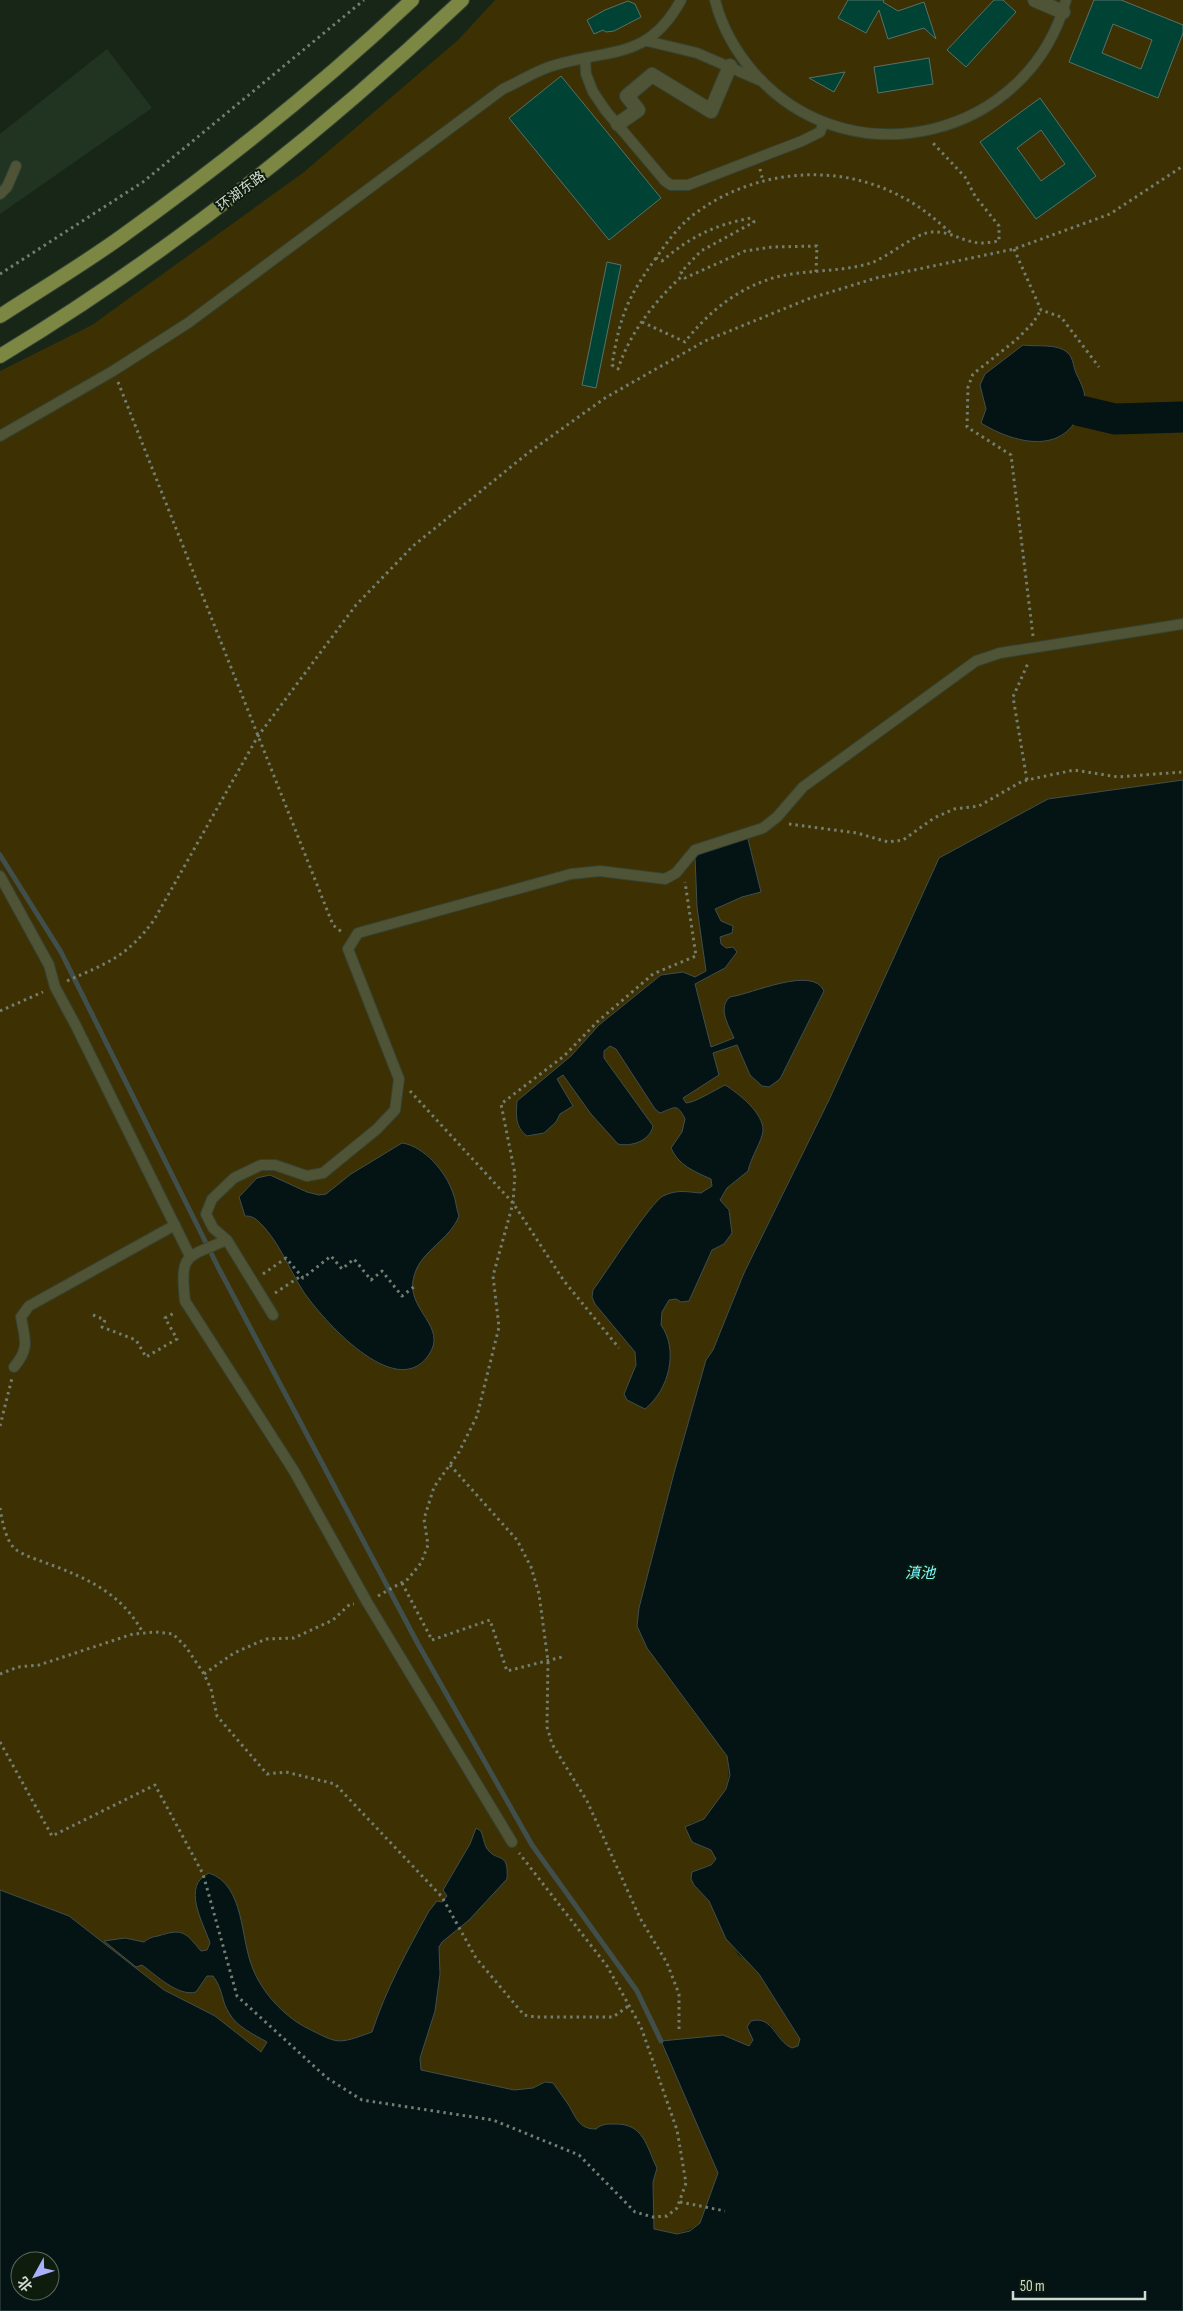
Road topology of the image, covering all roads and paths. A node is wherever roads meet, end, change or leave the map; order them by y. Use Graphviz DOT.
graph roads {
  1 [pos="364,0"];
  2 [pos="412,0"];
  3 [pos="462,0"];
  4 [pos="681,0"];
  5 [pos="715,0"];
  6 [pos="1035,0"];
  7 [pos="1065,6"];
  8 [pos="647,41"];
  9 [pos="586,58"];
  10 [pos="730,66"];
  11 [pos="764,83"];
  12 [pos="824,122"];
  13 [pos="618,124"];
  14 [pos="925,131"];
  15 [pos="16,166"];
  16 [pos="1183,166"];
  17 [pos="0,194"];
  18 [pos="950,233"];
  19 [pos="1014,249"];
  20 [pos="656,258"];
  21 [pos="816,272"];
  22 [pos="0,274"];
  23 [pos="683,275"];
  24 [pos="1041,310"];
  25 [pos="0,316"];
  26 [pos="642,322"];
  27 [pos="0,356"];
  28 [pos="1099,366"];
  29 [pos="113,371"];
  30 [pos="0,436"];
  31 [pos="1183,624"];
  32 [pos="1035,647"];
  33 [pos="258,736"];
  34 [pos="1183,772"];
  35 [pos="1027,780"];
  36 [pos="770,823"];
  37 [pos="676,873"];
  38 [pos="0,876"];
  39 [pos="352,942"];
  40 [pos="57,986"];
  41 [pos="0,1011"];
  42 [pos="399,1079"];
  43 [pos="513,1203"];
  44 [pos="175,1225"];
  45 [pos="223,1241"];
  46 [pos="195,1254"];
  47 [pos="278,1265"];
  48 [pos="301,1276"];
  49 [pos="415,1286"];
  50 [pos="263,1299"];
  51 [pos="179,1311"];
  52 [pos="93,1315"];
  53 [pos="273,1315"];
  54 [pos="619,1348"];
  55 [pos="14,1367"];
  56 [pos="0,1426"];
  57 [pos="450,1465"];
  58 [pos="0,1508"];
  59 [pos="400,1584"];
  60 [pos="371,1600"];
  61 [pos="143,1633"];
  62 [pos="562,1657"];
  63 [pos="548,1661"];
  64 [pos="0,1674"];
  65 [pos="204,1674"];
  66 [pos="0,1742"];
  67 [pos="512,1842"];
  68 [pos="630,2004"];
  69 [pos="679,2029"];
  70 [pos="680,2202"];
  71 [pos="725,2211"];
  1 -- 22 [label="path"];
  2 -- 25 [label="main road"];
  3 -- 27 [label="main road, 环湖东路"];
  4 -- 8 [label="lane"];
  5 -- 11 [label="lane"];
  6 -- 7 [label="street"];
  7 -- 14 [label="lane"];
  8 -- 9 [label="lane"];
  8 -- 10 [label="lane"];
  9 -- 13 [label="lane"];
  9 -- 29 [label="lane"];
  10 -- 11 [label="lane"];
  10 -- 13 [label="street"];
  11 -- 12 [label="lane"];
  12 -- 13 [label="lane"];
  12 -- 14 [label="lane"];
  14 -- 18 [label="path"];
  15 -- 17 [label="lane"];
  16 -- 19 [label="path"];
  18 -- 20 [label="path"];
  18 -- 21 [label="path"];
  19 -- 24 [label="path"];
  19 -- 33 [label="path"];
  20 -- 23 [label="path"];
  20 -- 26 [label="path"];
  21 -- 23 [label="path"];
  21 -- 26 [label="path"];
  23 -- 26 [label="path"];
  24 -- 28 [label="path"];
  24 -- 32 [label="path"];
  29 -- 30 [label="lane"];
  29 -- 33 [label="path"];
  31 -- 32 [label="lane"];
  32 -- 35 [label="path"];
  32 -- 36 [label="lane"];
  33 -- 39 [label="path"];
  33 -- 40 [label="path"];
  34 -- 35 [label="path"];
  35 -- 36 [label="path"];
  36 -- 37 [label="lane"];
  37 -- 39 [label="lane"];
  37 -- 43 [label="path"];
  38 -- 40 [label="lane"];
  39 -- 42 [label="lane"];
  40 -- 41 [label="path"];
  40 -- 44 [label="lane"];
  42 -- 43 [label="path"];
  42 -- 45 [label="lane"];
  43 -- 54 [label="path"];
  43 -- 57 [label="path"];
  44 -- 46 [label="lane"];
  44 -- 55 [label="lane"];
  45 -- 46 [label="lane"];
  45 -- 50 [label="lane"];
  46 -- 60 [label="lane"];
  47 -- 48 [label="path"];
  48 -- 49 [label="path"];
  48 -- 50 [label="path"];
  50 -- 53 [label="lane"];
  51 -- 52 [label="path"];
  55 -- 56 [label="path"];
  57 -- 59 [label="path"];
  57 -- 63 [label="path"];
  58 -- 61 [label="path"];
  59 -- 60 [label="path"];
  59 -- 63 [label="path, bridge"];
  60 -- 65 [label="path"];
  60 -- 67 [label="lane"];
  61 -- 64 [label="path"];
  61 -- 65 [label="path"];
  62 -- 63 [label="path, bridge"];
  63 -- 69 [label="path"];
  65 -- 68 [label="path"];
  66 -- 70 [label="path"];
  67 -- 68 [label="path"];
  68 -- 70 [label="path"];
  70 -- 71 [label="path"];
}
